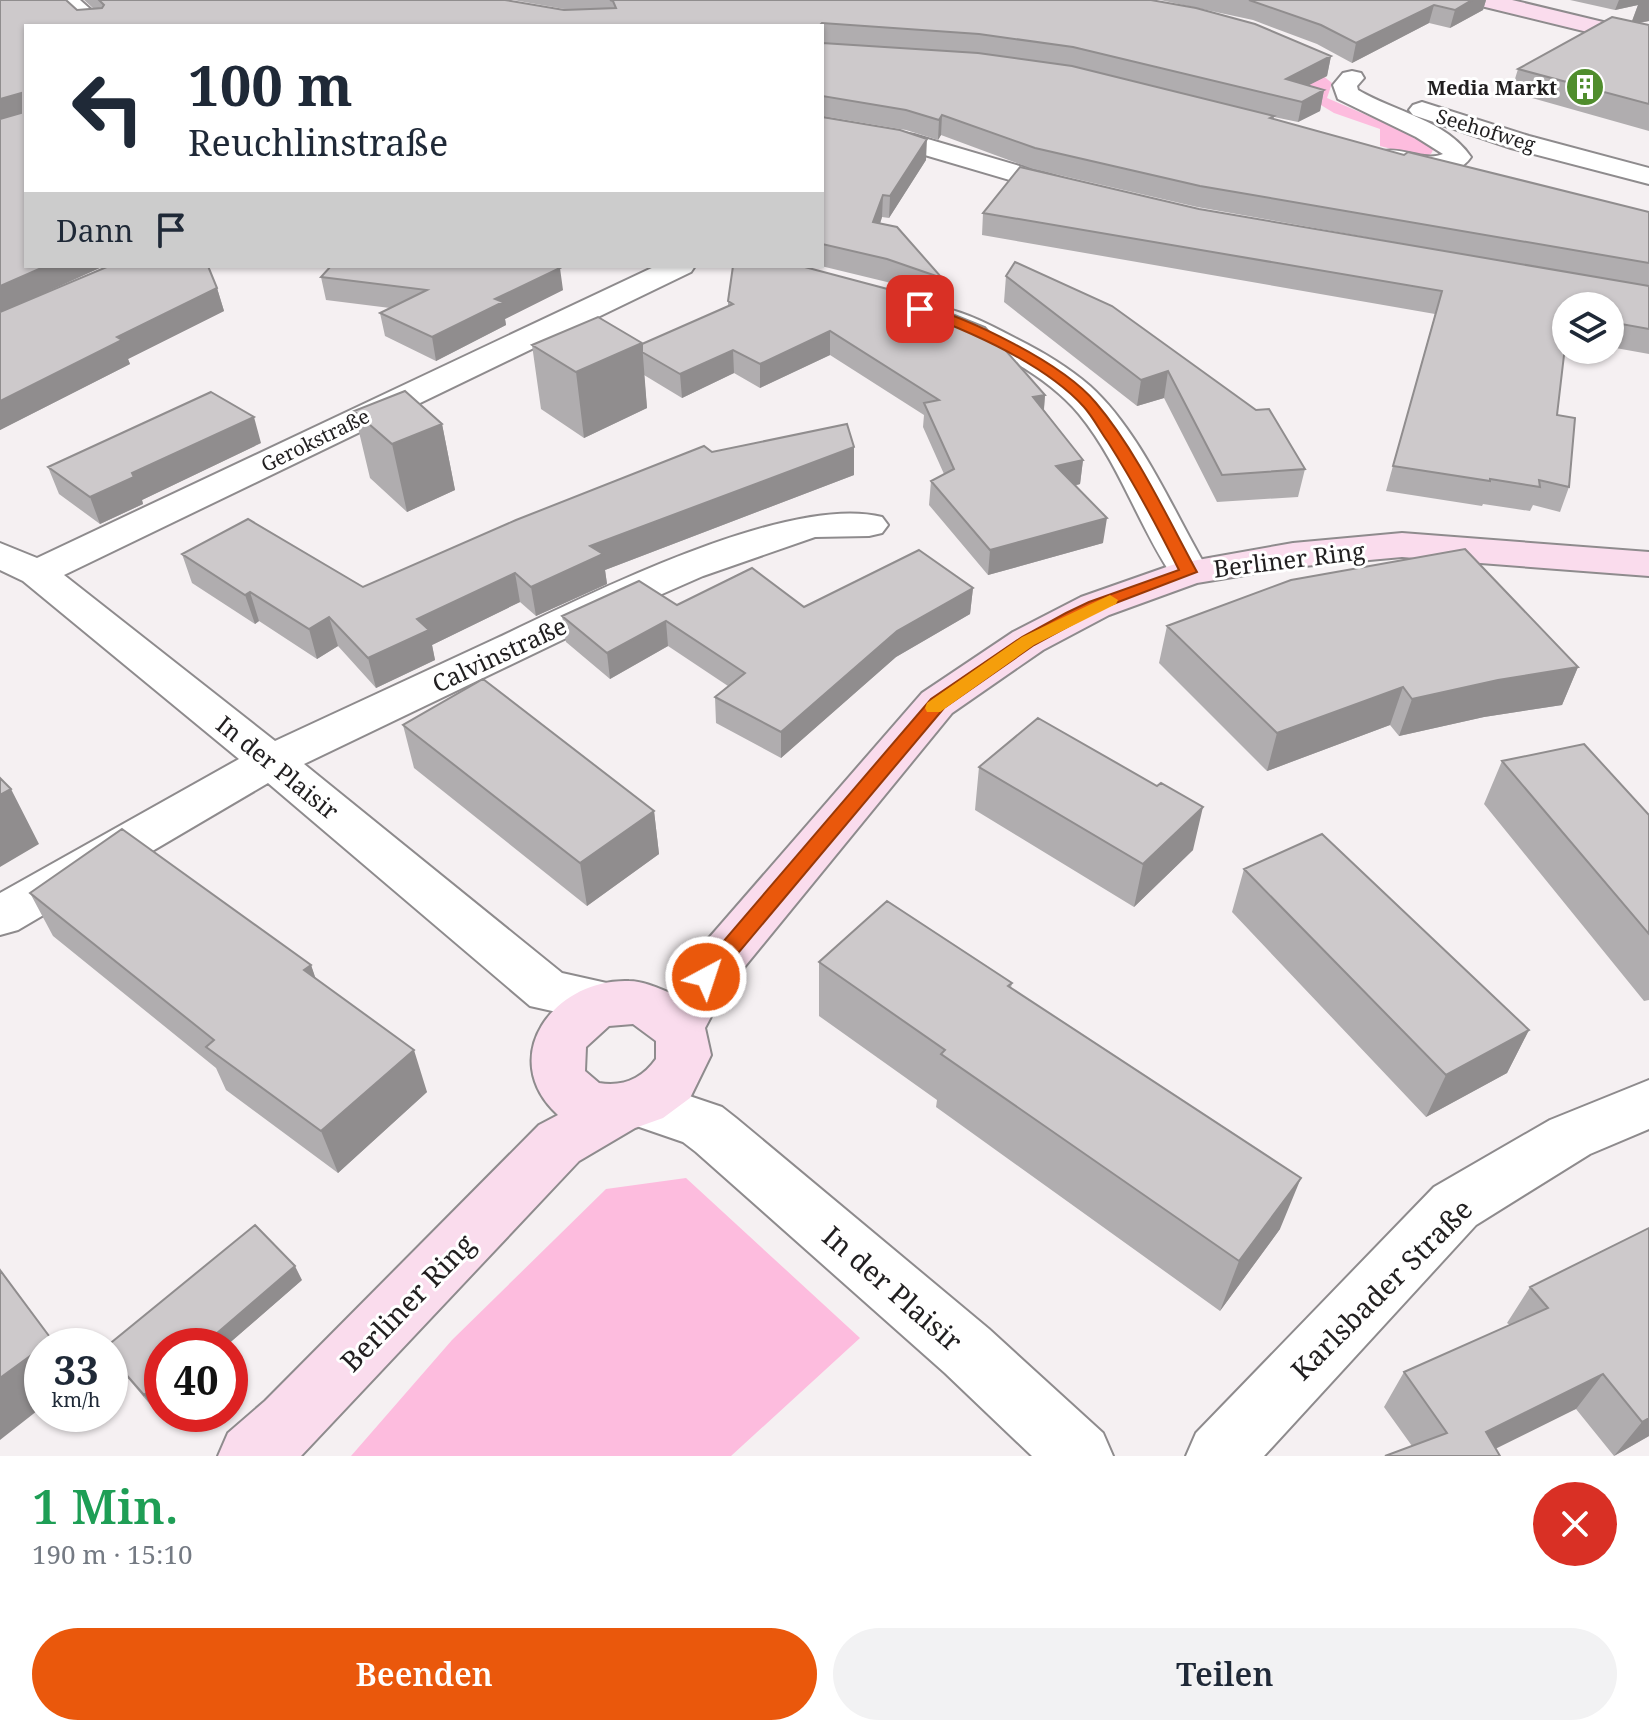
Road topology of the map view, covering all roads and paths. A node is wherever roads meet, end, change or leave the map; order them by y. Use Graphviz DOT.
graph roads {
  1 [pos="66,0"];
  2 [pos="1485,0"];
  3 [pos="96,24"];
  4 [pos="1642,35"];
  5 [pos="824,126"];
  6 [pos="1377,153"];
  7 [pos="1649,176"];
  8 [pos="1098,197"];
  9 [pos="676,268"];
  10 [pos="910,305"];
  11 [pos="869,525"];
  12 [pos="0,555"];
  13 [pos="1649,564"];
  14 [pos="1189,572"];
  15 [pos="37,573"];
  16 [pos="271,761"];
  17 [pos="0,916"];
  18 [pos="559,1065"];
  19 [pos="654,1065"];
  20 [pos="1649,1104"];
  21 [pos="251,1456"];
  22 [pos="1080,1456"];
  23 [pos="1219,1456"];
  1 -- 3 [label="street"];
  2 -- 4 [label="street"];
  5 -- 8 [label="street"];
  6 -- 7 [label="street, Seehofweg"];
  9 -- 15 [label="street, Gerokstraße"];
  10 -- 14 [label="street"];
  11 -- 16 [label="street, Calvinstraße"];
  12 -- 15 [label="street, In der Plaisir"];
  13 -- 14 [label="street, Berliner Ring"];
  14 -- 19 [label="street, Berliner Ring"];
  15 -- 16 [label="street, In der Plaisir"];
  16 -- 17 [label="street, Calvinstraße"];
  16 -- 18 [label="street, In der Plaisir"];
  18 -- 19 [label="street, Berliner Ring"];
  18 -- 19 [label="street"];
  18 -- 21 [label="street, Berliner Ring"];
  19 -- 22 [label="street, In der Plaisir"];
  20 -- 23 [label="street, Karlsbader Straße"];
}
